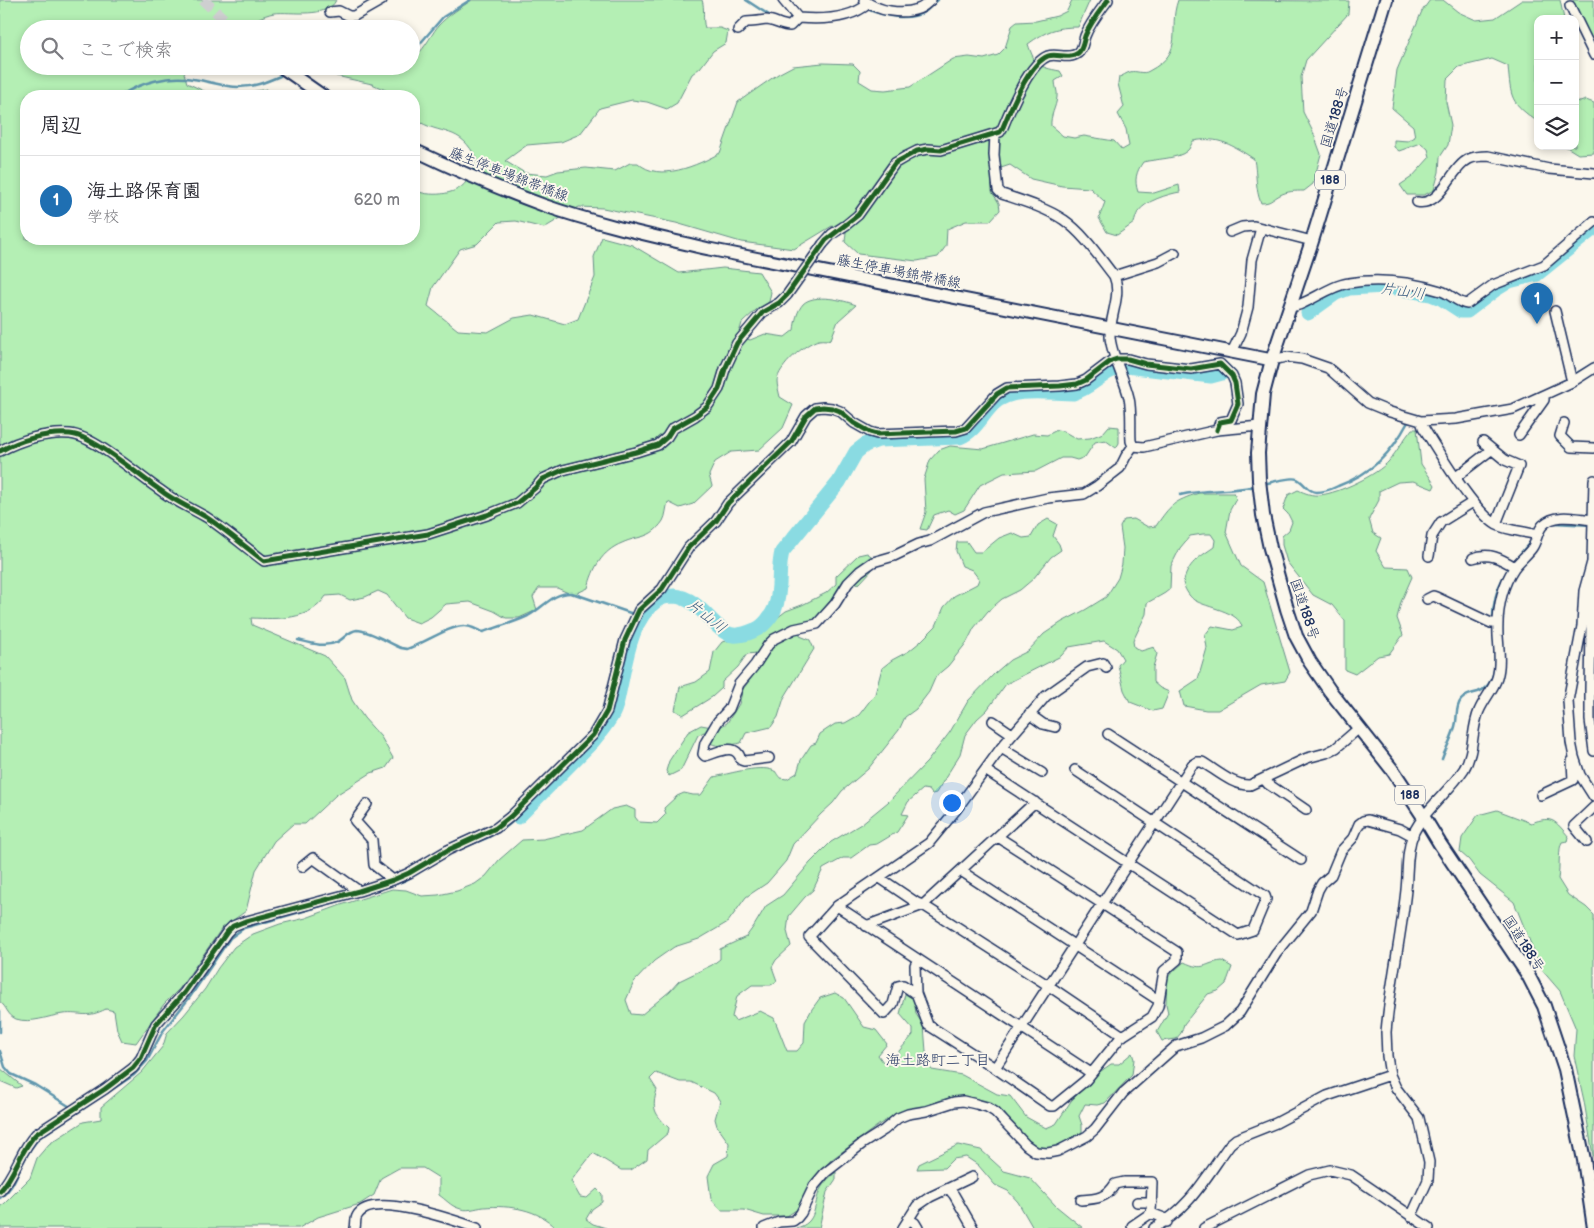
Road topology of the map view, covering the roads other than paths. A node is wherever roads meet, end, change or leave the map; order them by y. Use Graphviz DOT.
graph roads {
  1 [pos="382,0"];
  2 [pos="783,0"];
  3 [pos="932,0"];
  4 [pos="1108,0"];
  5 [pos="1386,0"];
  6 [pos="866,2"];
  7 [pos="1570,6"];
  8 [pos="330,12"];
  9 [pos="798,18"];
  10 [pos="738,30"];
  11 [pos="1594,56"];
  12 [pos="293,75"];
  13 [pos="314,90"];
  14 [pos="995,134"];
  15 [pos="420,153"];
  16 [pos="1594,173"];
  17 [pos="1416,202"];
  18 [pos="1594,222"];
  19 [pos="1261,228"];
  20 [pos="1230,232"];
  21 [pos="1312,241"];
  22 [pos="1175,253"];
  23 [pos="1114,276"];
  24 [pos="1289,308"];
  25 [pos="1555,311"];
  26 [pos="1111,329"];
  27 [pos="1232,352"];
  28 [pos="1272,360"];
  29 [pos="1119,365"];
  30 [pos="1594,368"];
  31 [pos="1572,382"];
  32 [pos="1544,396"];
  33 [pos="1421,421"];
  34 [pos="1564,423"];
  35 [pos="1260,426"];
  36 [pos="1217,430"];
  37 [pos="1519,435"];
  38 [pos="1482,442"];
  39 [pos="1133,446"];
  40 [pos="1594,448"];
  41 [pos="0,450"];
  42 [pos="1491,450"];
  43 [pos="1456,477"];
  44 [pos="1594,480"];
  45 [pos="1473,502"];
  46 [pos="1593,520"];
  47 [pos="1496,524"];
  48 [pos="1537,536"];
  49 [pos="1429,556"];
  50 [pos="1473,558"];
  51 [pos="1592,562"];
  52 [pos="1515,566"];
  53 [pos="1427,599"];
  54 [pos="1498,623"];
  55 [pos="1106,668"];
  56 [pos="1029,714"];
  57 [pos="993,721"];
  58 [pos="1055,727"];
  59 [pos="1360,728"];
  60 [pos="1012,734"];
  61 [pos="1108,734"];
  62 [pos="1001,748"];
  63 [pos="1594,751"];
  64 [pos="1574,757"];
  65 [pos="770,758"];
  66 [pos="985,770"];
  67 [pos="1075,770"];
  68 [pos="1042,773"];
  69 [pos="1264,779"];
  70 [pos="1182,781"];
  71 [pos="1541,796"];
  72 [pos="1594,797"];
  73 [pos="1035,802"];
  74 [pos="366,804"];
  75 [pos="1594,807"];
  76 [pos="1306,810"];
  77 [pos="1424,816"];
  78 [pos="1155,823"];
  79 [pos="1413,836"];
  80 [pos="998,837"];
  81 [pos="1587,842"];
  82 [pos="1301,860"];
  83 [pos="1128,863"];
  84 [pos="302,867"];
  85 [pos="961,870"];
  86 [pos="880,878"];
  87 [pos="393,880"];
  88 [pos="359,891"];
  89 [pos="1102,904"];
  90 [pos="923,905"];
  91 [pos="837,906"];
  92 [pos="866,926"];
  93 [pos="1076,946"];
  94 [pos="918,960"];
  95 [pos="1049,986"];
  96 [pos="916,992"];
  97 [pos="1159,998"];
  98 [pos="1023,1027"];
  99 [pos="1123,1036"];
  100 [pos="995,1068"];
  101 [pos="1091,1073"];
  102 [pos="1390,1074"];
  103 [pos="972,1177"];
  104 [pos="949,1189"];
  105 [pos="0,1191"];
  106 [pos="1081,1200"];
  107 [pos="1137,1202"];
  108 [pos="1152,1202"];
  109 [pos="1151,1212"];
  110 [pos="1411,1217"];
  111 [pos="908,1219"];
  112 [pos="1167,1222"];
  113 [pos="1132,1226"];
  114 [pos="355,1228"];
  115 [pos="477,1228"];
  116 [pos="764,1228"];
  117 [pos="903,1228"];
  118 [pos="918,1228"];
  119 [pos="973,1228"];
  120 [pos="1154,1228"];
  121 [pos="1204,1228"];
  122 [pos="1429,1228"];
  123 [pos="1594,1228"];
  1 -- 8 [label="street"];
  2 -- 9 [label="street"];
  3 -- 6 [label="street"];
  4 -- 14 [label="street"];
  5 -- 21 [label="highway, 国道188号 / 188"];
  6 -- 9 [label="street"];
  7 -- 11 [label="street"];
  9 -- 10 [label="street"];
  12 -- 13 [label="main road"];
  14 -- 23 [label="street"];
  14 -- 41 [label="street, bridge"];
  15 -- 26 [label="main road, 藤生停車場錦帯橋線"];
  16 -- 17 [label="street"];
  18 -- 24 [label="street"];
  19 -- 20 [label="street"];
  19 -- 21 [label="street"];
  19 -- 27 [label="street"];
  21 -- 24 [label="highway, 国道188号 / 188"];
  22 -- 23 [label="street"];
  23 -- 26 [label="street"];
  24 -- 28 [label="highway, 国道188号 / 188"];
  25 -- 31 [label="street"];
  26 -- 27 [label="main road, 藤生停車場錦帯橋線"];
  26 -- 29 [label="street"];
  27 -- 28 [label="main road, 藤生停車場錦帯橋線"];
  28 -- 33 [label="street"];
  28 -- 35 [label="highway, 国道188号 / 188"];
  29 -- 36 [label="street"];
  29 -- 39 [label="street"];
  29 -- 87 [label="street"];
  30 -- 31 [label="street"];
  31 -- 32 [label="street"];
  32 -- 33 [label="street"];
  32 -- 37 [label="street"];
  33 -- 43 [label="street"];
  34 -- 40 [label="street"];
  35 -- 36 [label="street"];
  35 -- 59 [label="highway, 国道188号 / 188"];
  36 -- 39 [label="street"];
  38 -- 42 [label="street"];
  39 -- 65 [label="street"];
  42 -- 43 [label="street"];
  42 -- 47 [label="street"];
  43 -- 45 [label="street"];
  44 -- 46 [label="street"];
  45 -- 47 [label="street"];
  45 -- 49 [label="street"];
  46 -- 48 [label="street"];
  46 -- 51 [label="street"];
  47 -- 48 [label="street"];
  48 -- 52 [label="street"];
  50 -- 52 [label="street"];
  51 -- 63 [label="street"];
  51 -- 64 [label="street"];
  52 -- 54 [label="street"];
  53 -- 54 [label="street"];
  54 -- 77 [label="street"];
  55 -- 56 [label="street"];
  56 -- 58 [label="street"];
  56 -- 60 [label="street"];
  57 -- 60 [label="street"];
  59 -- 69 [label="street"];
  59 -- 77 [label="highway, 国道188号 / 188"];
  60 -- 62 [label="street"];
  61 -- 70 [label="street"];
  62 -- 66 [label="street"];
  62 -- 68 [label="street"];
  64 -- 71 [label="street"];
  64 -- 72 [label="street"];
  66 -- 73 [label="street"];
  66 -- 86 [label="street"];
  67 -- 78 [label="street"];
  69 -- 70 [label="street"];
  69 -- 76 [label="street"];
  70 -- 78 [label="street"];
  70 -- 82 [label="street"];
  73 -- 80 [label="street"];
  73 -- 83 [label="street"];
  74 -- 87 [label="street"];
  75 -- 81 [label="street"];
  77 -- 79 [label="street"];
  77 -- 123 [label="highway, 国道188号 / 188"];
  78 -- 83 [label="street"];
  78 -- 83 [label="street"];
  79 -- 102 [label="street"];
  79 -- 116 [label="street"];
  80 -- 85 [label="street"];
  80 -- 89 [label="street"];
  83 -- 89 [label="street"];
  84 -- 88 [label="street"];
  85 -- 90 [label="street"];
  85 -- 93 [label="street"];
  86 -- 90 [label="street"];
  86 -- 91 [label="street"];
  87 -- 88 [label="street"];
  88 -- 105 [label="street"];
  89 -- 93 [label="street"];
  89 -- 97 [label="street"];
  90 -- 92 [label="street"];
  90 -- 95 [label="street"];
  91 -- 92 [label="street"];
  91 -- 96 [label="street"];
  92 -- 94 [label="street"];
  93 -- 95 [label="street"];
  93 -- 97 [label="street"];
  94 -- 96 [label="street"];
  94 -- 98 [label="street"];
  95 -- 98 [label="street"];
  95 -- 99 [label="street"];
  96 -- 100 [label="street"];
  97 -- 99 [label="street"];
  98 -- 100 [label="street"];
  98 -- 101 [label="street"];
  99 -- 101 [label="street"];
  100 -- 101 [label="street"];
  102 -- 110 [label="street"];
  102 -- 112 [label="street"];
  103 -- 104 [label="street"];
  104 -- 111 [label="street"];
  104 -- 119 [label="street"];
  106 -- 108 [label="street"];
  107 -- 108 [label="street"];
  108 -- 109 [label="street"];
  109 -- 112 [label="street"];
  109 -- 113 [label="street"];
  110 -- 121 [label="street"];
  110 -- 122 [label="street"];
  111 -- 117 [label="street"];
  111 -- 118 [label="street"];
  112 -- 120 [label="street"];
  114 -- 115 [label="street"];
}
